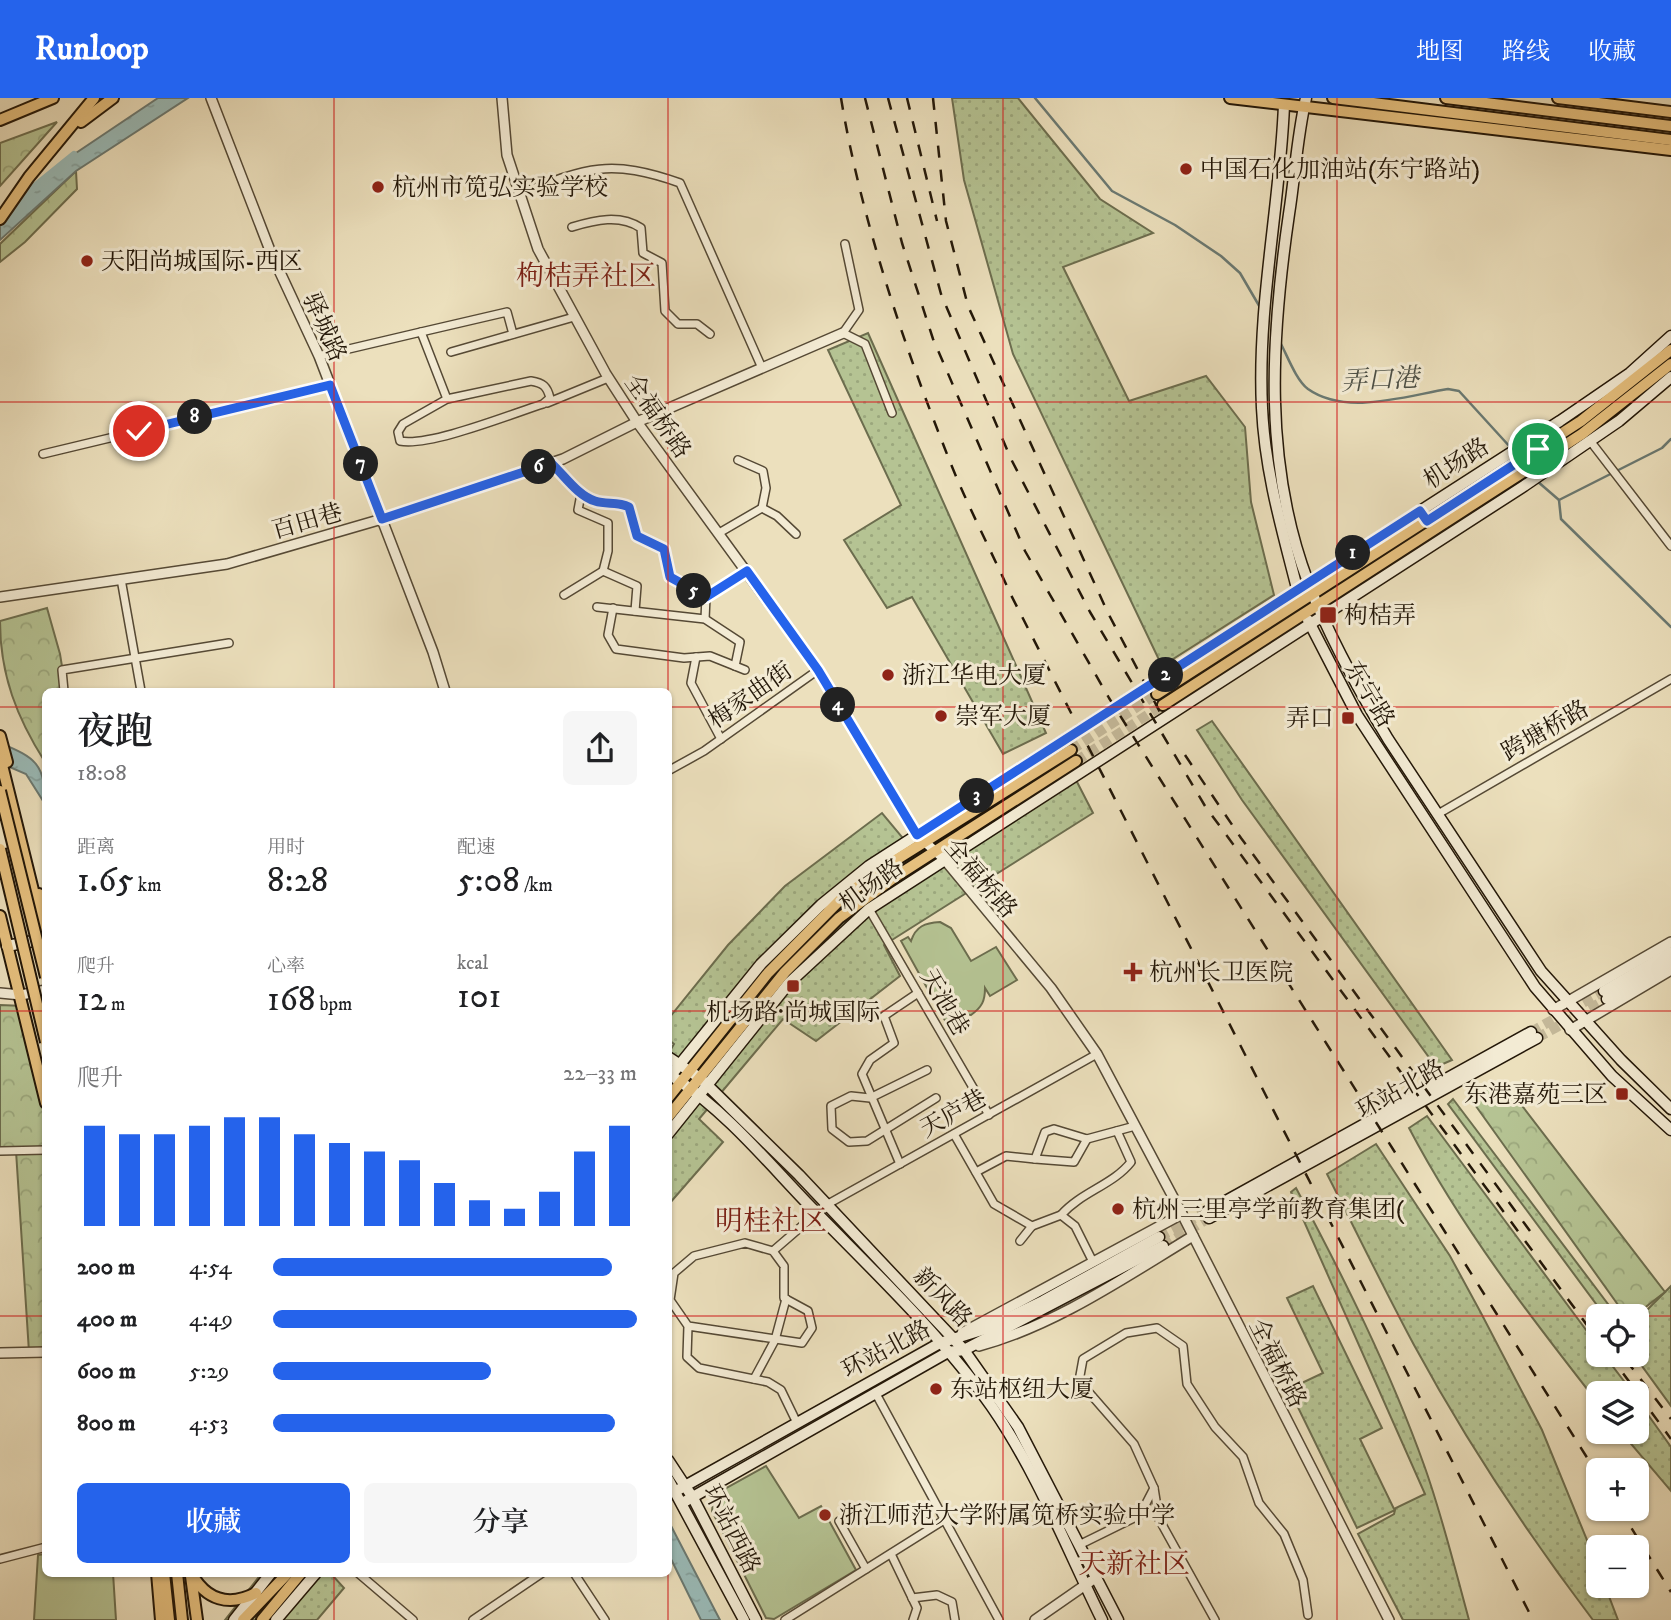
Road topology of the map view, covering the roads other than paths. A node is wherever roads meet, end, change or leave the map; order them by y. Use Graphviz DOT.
graph roads {
  1 [pos="52,98"];
  2 [pos="94,98"];
  3 [pos="113,98"];
  4 [pos="211,98"];
  5 [pos="502,98"];
  6 [pos="1230,98"];
  7 [pos="1333,98"];
  8 [pos="1446,98"];
  9 [pos="1558,98"];
  10 [pos="1285,101"];
  11 [pos="1305,102"];
  12 [pos="1671,112"];
  13 [pos="0,120"];
  14 [pos="1671,126"];
  15 [pos="71,130"];
  16 [pos="1671,140"];
  17 [pos="1671,150"];
  18 [pos="519,194"];
  19 [pos="0,219"];
  20 [pos="572,227"];
  21 [pos="845,244"];
  22 [pos="574,317"];
  23 [pos="421,332"];
  24 [pos="843,332"];
  25 [pos="513,334"];
  26 [pos="710,334"];
  27 [pos="1671,336"];
  28 [pos="1671,350"];
  29 [pos="451,352"];
  30 [pos="319,356"];
  31 [pos="1671,364"];
  32 [pos="762,368"];
  33 [pos="1671,377"];
  34 [pos="608,378"];
  35 [pos="330,385"];
  36 [pos="447,399"];
  37 [pos="543,404"];
  38 [pos="892,412"];
  39 [pos="637,422"];
  40 [pos="1562,426"];
  41 [pos="1591,442"];
  42 [pos="43,454"];
  43 [pos="1542,454"];
  44 [pos="737,460"];
  45 [pos="551,463"];
  46 [pos="1508,468"];
  47 [pos="581,494"];
  48 [pos="762,508"];
  49 [pos="1424,516"];
  50 [pos="382,519"];
  51 [pos="719,533"];
  52 [pos="796,534"];
  53 [pos="1671,547"];
  54 [pos="603,571"];
  55 [pos="747,571"];
  56 [pos="121,579"];
  57 [pos="1308,582"];
  58 [pos="1298,590"];
  59 [pos="1313,594"];
  60 [pos="564,595"];
  61 [pos="0,597"];
  62 [pos="706,597"];
  63 [pos="597,607"];
  64 [pos="613,608"];
  65 [pos="1320,610"];
  66 [pos="635,611"];
  67 [pos="1305,613"];
  68 [pos="705,619"];
  69 [pos="229,643"];
  70 [pos="137,657"];
  71 [pos="695,657"];
  72 [pos="735,666"];
  73 [pos="745,670"];
  74 [pos="818,670"];
  75 [pos="1671,679"];
  76 [pos="64,688"];
  77 [pos="141,688"];
  78 [pos="443,688"];
  79 [pos="1157,694"];
  80 [pos="1163,705"];
  81 [pos="721,738"];
  82 [pos="1,739"];
  83 [pos="0,757"];
  84 [pos="672,769"];
  85 [pos="7,775"];
  86 [pos="0,791"];
  87 [pos="1438,814"];
  88 [pos="920,839"];
  89 [pos="0,849"];
  90 [pos="939,855"];
  91 [pos="869,909"];
  92 [pos="42,912"];
  93 [pos="0,916"];
  94 [pos="42,921"];
  95 [pos="4,934"];
  96 [pos="42,941"];
  97 [pos="1671,942"];
  98 [pos="4,947"];
  99 [pos="1671,952"];
  100 [pos="42,961"];
  101 [pos="1671,961"];
  102 [pos="1671,970"];
  103 [pos="42,991"];
  104 [pos="0,993"];
  105 [pos="918,993"];
  106 [pos="21,995"];
  107 [pos="1569,1000"];
  108 [pos="1553,1010"];
  109 [pos="1586,1021"];
  110 [pos="42,1025"];
  111 [pos="1570,1030"];
  112 [pos="1534,1035"];
  113 [pos="1097,1054"];
  114 [pos="672,1060"];
  115 [pos="685,1067"];
  116 [pos="927,1070"];
  117 [pos="672,1078"];
  118 [pos="704,1082"];
  119 [pos="42,1086"];
  120 [pos="695,1093"];
  121 [pos="870,1098"];
  122 [pos="936,1098"];
  123 [pos="1671,1109"];
  124 [pos="672,1113"];
  125 [pos="989,1115"];
  126 [pos="1135,1126"];
  127 [pos="672,1128"];
  128 [pos="884,1129"];
  129 [pos="1671,1130"];
  130 [pos="1117,1131"];
  131 [pos="954,1134"];
  132 [pos="1087,1139"];
  133 [pos="42,1150"];
  134 [pos="0,1151"];
  135 [pos="1035,1159"];
  136 [pos="900,1164"];
  137 [pos="976,1172"];
  138 [pos="828,1203"];
  139 [pos="817,1213"];
  140 [pos="1182,1214"];
  141 [pos="1061,1215"];
  142 [pos="1208,1215"];
  143 [pos="1032,1226"];
  144 [pos="1193,1236"];
  145 [pos="1020,1241"];
  146 [pos="774,1251"];
  147 [pos="1093,1262"];
  148 [pos="672,1284"];
  149 [pos="786,1299"];
  150 [pos="672,1305"];
  151 [pos="688,1326"];
  152 [pos="953,1338"];
  153 [pos="775,1340"];
  154 [pos="940,1343"];
  155 [pos="964,1350"];
  156 [pos="42,1352"];
  157 [pos="948,1352"];
  158 [pos="0,1353"];
  159 [pos="754,1379"];
  160 [pos="875,1391"];
  161 [pos="797,1423"];
  162 [pos="672,1466"];
  163 [pos="672,1485"];
  164 [pos="686,1485"];
  165 [pos="1154,1488"];
  166 [pos="676,1491"];
  167 [pos="688,1500"];
  168 [pos="944,1520"];
  169 [pos="839,1521"];
  170 [pos="1079,1545"];
  171 [pos="42,1549"];
  172 [pos="891,1554"];
  173 [pos="0,1559"];
  174 [pos="866,1569"];
  175 [pos="157,1577"];
  176 [pos="164,1577"];
  177 [pos="177,1577"];
  178 [pos="191,1577"];
  179 [pos="194,1577"];
  180 [pos="268,1577"];
  181 [pos="284,1577"];
  182 [pos="298,1577"];
  183 [pos="313,1577"];
  184 [pos="363,1577"];
  185 [pos="536,1577"];
  186 [pos="577,1577"];
  187 [pos="1096,1579"];
  188 [pos="1084,1584"];
  189 [pos="256,1592"];
  190 [pos="912,1598"];
  191 [pos="1308,1615"];
  192 [pos="162,1620"];
  193 [pos="169,1620"];
  194 [pos="182,1620"];
  195 [pos="197,1620"];
  196 [pos="233,1620"];
  197 [pos="243,1620"];
  198 [pos="262,1620"];
  199 [pos="276,1620"];
  200 [pos="413,1620"];
  201 [pos="473,1620"];
  202 [pos="605,1620"];
  203 [pos="744,1620"];
  204 [pos="756,1620"];
  205 [pos="785,1620"];
  206 [pos="913,1620"];
  207 [pos="955,1620"];
  208 [pos="999,1620"];
  209 [pos="1035,1620"];
  210 [pos="1102,1620"];
  211 [pos="1118,1620"];
  212 [pos="1215,1620"];
  213 [pos="1389,1620"];
  1 -- 13 [label="main road"];
  2 -- 15 [label="main road"];
  3 -- 15 [label="main road"];
  4 -- 30 [label="street, 驿城路"];
  5 -- 18 [label="street, 全福桥路"];
  6 -- 10 [label="main road"];
  7 -- 16 [label="main road"];
  8 -- 14 [label="main road"];
  9 -- 12 [label="main road"];
  10 -- 11 [label="main road"];
  10 -- 58 [label="main road, 东宁路"];
  11 -- 17 [label="main road"];
  11 -- 57 [label="main road, 东宁路"];
  15 -- 19 [label="main road"];
  18 -- 22 [label="street, 全福桥路"];
  18 -- 32 [label="street"];
  20 -- 26 [label="street"];
  21 -- 24 [label="street"];
  22 -- 25 [label="street"];
  22 -- 34 [label="street, 全福桥路"];
  23 -- 25 [label="street"];
  23 -- 30 [label="street"];
  23 -- 36 [label="street"];
  24 -- 32 [label="street, 百田巷"];
  24 -- 38 [label="street"];
  25 -- 29 [label="street"];
  27 -- 40 [label="main road, 机场路"];
  28 -- 40 [label="main road, 机场路"];
  30 -- 35 [label="street, 驿城路"];
  31 -- 43 [label="main road, 机场路"];
  32 -- 39 [label="street, 百田巷"];
  33 -- 41 [label="main road, 机场路"];
  34 -- 37 [label="street"];
  34 -- 39 [label="street, 全福桥路"];
  35 -- 42 [label="street"];
  35 -- 50 [label="street, 驿城路"];
  36 -- 37 [label="street"];
  36 -- 37 [label="street"];
  39 -- 45 [label="street, 百田巷"];
  39 -- 51 [label="street, 全福桥路"];
  40 -- 43 [label="main road, 机场路"];
  41 -- 43 [label="main road, 机场路"];
  41 -- 53 [label="street"];
  43 -- 46 [label="main road, 机场路"];
  43 -- 65 [label="main road, 机场路"];
  44 -- 48 [label="street"];
  45 -- 47 [label="street"];
  45 -- 50 [label="street, 百田巷"];
  46 -- 49 [label="main road, 机场路"];
  46 -- 65 [label="main road, 机场路"];
  47 -- 54 [label="street"];
  47 -- 62 [label="street"];
  48 -- 51 [label="street"];
  48 -- 52 [label="street"];
  49 -- 57 [label="main road, 机场路"];
  49 -- 59 [label="main road, 机场路"];
  50 -- 56 [label="street, 百田巷"];
  50 -- 78 [label="street, 驿城路"];
  51 -- 55 [label="street, 全福桥路"];
  54 -- 60 [label="street"];
  54 -- 66 [label="street"];
  55 -- 62 [label="street"];
  55 -- 74 [label="street, 全福桥路"];
  56 -- 61 [label="street, 百田巷"];
  56 -- 70 [label="street"];
  57 -- 58 [label="main road, 机场路"];
  57 -- 59 [label="main road, 东宁路"];
  58 -- 67 [label="main road, 东宁路"];
  58 -- 88 [label="main road, 机场路"];
  59 -- 65 [label="main road, 东宁路"];
  59 -- 67 [label="main road, 机场路"];
  62 -- 68 [label="street"];
  63 -- 64 [label="street"];
  64 -- 66 [label="street"];
  64 -- 71 [label="street"];
  65 -- 67 [label="main road, 机场路"];
  65 -- 87 [label="main road, 东宁路"];
  66 -- 68 [label="street"];
  67 -- 79 [label="main road, 机场路"];
  67 -- 80 [label="main road, 机场路"];
  67 -- 90 [label="main road, 机场路"];
  67 -- 108 [label="main road, 东宁路"];
  68 -- 72 [label="street"];
  69 -- 70 [label="street"];
  70 -- 76 [label="street"];
  70 -- 77 [label="street"];
  71 -- 72 [label="street"];
  71 -- 81 [label="street"];
  72 -- 73 [label="street"];
  74 -- 81 [label="street, 梅家曲街"];
  74 -- 88 [label="street, 全福桥路"];
  75 -- 87 [label="street, 跨塘桥路"];
  81 -- 84 [label="street, 梅家曲街"];
  82 -- 85 [label="main road"];
  83 -- 85 [label="main road"];
  85 -- 92 [label="main road"];
  86 -- 100 [label="main road, bridge"];
  87 -- 107 [label="main road, 东宁路"];
  88 -- 90 [label="street, 全福桥路"];
  88 -- 90 [label="main road, 机场路"];
  88 -- 115 [label="main road, 机场路"];
  89 -- 110 [label="main road, bridge"];
  90 -- 91 [label="main road, 机场路"];
  90 -- 113 [label="street, 全福桥路"];
  90 -- 118 [label="main road, 机场路"];
  91 -- 105 [label="street, 天池巷"];
  91 -- 118 [label="main road, 机场路"];
  93 -- 95 [label="main road"];
  94 -- 95 [label="main road"];
  95 -- 98 [label="main road"];
  96 -- 98 [label="main road"];
  97 -- 107 [label="street"];
  98 -- 106 [label="main road"];
  99 -- 101 [label="main road"];
  102 -- 109 [label="street"];
  103 -- 106 [label="street"];
  104 -- 106 [label="street"];
  105 -- 121 [label="street"];
  105 -- 125 [label="street, 天池巷"];
  106 -- 119 [label="main road"];
  107 -- 108 [label="street"];
  107 -- 109 [label="main road, 东宁路"];
  108 -- 111 [label="main road, 东宁路"];
  109 -- 111 [label="street"];
  109 -- 123 [label="main road, 东宁路"];
  111 -- 129 [label="main road, 东宁路"];
  112 -- 142 [label="main road, 环站北路"];
  113 -- 125 [label="street, 天庐巷"];
  113 -- 126 [label="street, 全福桥路"];
  114 -- 115 [label="main road, 新风路"];
  115 -- 117 [label="main road, 机场路"];
  115 -- 118 [label="main road, 新风路"];
  116 -- 121 [label="street"];
  117 -- 120 [label="main road, 新风路"];
  118 -- 120 [label="main road, 机场路"];
  118 -- 138 [label="main road, 新风路"];
  120 -- 124 [label="main road, 机场路"];
  120 -- 127 [label="main road, 机场路"];
  120 -- 139 [label="main road, 新风路"];
  121 -- 128 [label="street"];
  121 -- 128 [label="street"];
  122 -- 128 [label="street"];
  125 -- 131 [label="street, 天庐巷"];
  126 -- 130 [label="street"];
  126 -- 140 [label="street, 全福桥路"];
  128 -- 136 [label="street"];
  130 -- 132 [label="street"];
  130 -- 141 [label="street"];
  131 -- 136 [label="street, 天庐巷"];
  131 -- 137 [label="street"];
  132 -- 135 [label="street"];
  132 -- 135 [label="street"];
  133 -- 134 [label="street"];
  135 -- 137 [label="street"];
  136 -- 138 [label="street, 天庐巷"];
  137 -- 143 [label="street"];
  138 -- 152 [label="main road, 新风路"];
  139 -- 146 [label="street"];
  139 -- 154 [label="main road, 新风路"];
  140 -- 144 [label="street, 全福桥路"];
  140 -- 147 [label="street"];
  141 -- 143 [label="street"];
  141 -- 147 [label="street"];
  143 -- 145 [label="street"];
  144 -- 155 [label="street"];
  144 -- 213 [label="street, 全福桥路"];
  146 -- 148 [label="street"];
  146 -- 149 [label="street"];
  147 -- 152 [label="street"];
  149 -- 153 [label="street"];
  149 -- 153 [label="street"];
  150 -- 151 [label="street"];
  151 -- 153 [label="street"];
  151 -- 159 [label="street"];
  152 -- 154 [label="main road, 环站北路"];
  152 -- 155 [label="main road, 新风路"];
  152 -- 155 [label="main road, 环站北路"];
  153 -- 159 [label="street"];
  154 -- 157 [label="main road, 新风路"];
  154 -- 161 [label="main road, 环站北路"];
  155 -- 157 [label="main road, 环站北路"];
  155 -- 170 [label="main road, 新风路"];
  156 -- 158 [label="street"];
  157 -- 160 [label="main road, 环站北路"];
  157 -- 188 [label="main road, 新风路"];
  159 -- 161 [label="street"];
  160 -- 167 [label="main road, 环站北路"];
  160 -- 168 [label="street"];
  161 -- 164 [label="main road, 环站北路"];
  162 -- 164 [label="main road, 环站西路"];
  163 -- 166 [label="main road, 环站西路"];
  164 -- 166 [label="main road, 环站北路"];
  164 -- 167 [label="main road, 环站西路"];
  165 -- 170 [label="street"];
  165 -- 191 [label="street"];
  165 -- 212 [label="street"];
  166 -- 167 [label="main road, 环站西路"];
  167 -- 203 [label="main road, 环站西路"];
  167 -- 204 [label="main road, 环站西路"];
  168 -- 172 [label="street"];
  168 -- 208 [label="street"];
  169 -- 174 [label="street"];
  170 -- 187 [label="main road, 新风路"];
  171 -- 173 [label="street"];
  172 -- 174 [label="street"];
  172 -- 190 [label="street"];
  174 -- 205 [label="street"];
  175 -- 192 [label="main road"];
  176 -- 193 [label="main road"];
  177 -- 194 [label="main road"];
  178 -- 195 [label="main road"];
  179 -- 189 [label="main road"];
  180 -- 189 [label="main road"];
  181 -- 197 [label="main road"];
  182 -- 198 [label="main road"];
  183 -- 199 [label="main road"];
  184 -- 200 [label="street"];
  185 -- 201 [label="street"];
  186 -- 202 [label="street"];
  187 -- 188 [label="street"];
  187 -- 211 [label="main road, 新风路"];
  188 -- 209 [label="street"];
  188 -- 210 [label="main road, 新风路"];
  189 -- 196 [label="main road"];
  190 -- 206 [label="street"];
  190 -- 207 [label="street"];
}
